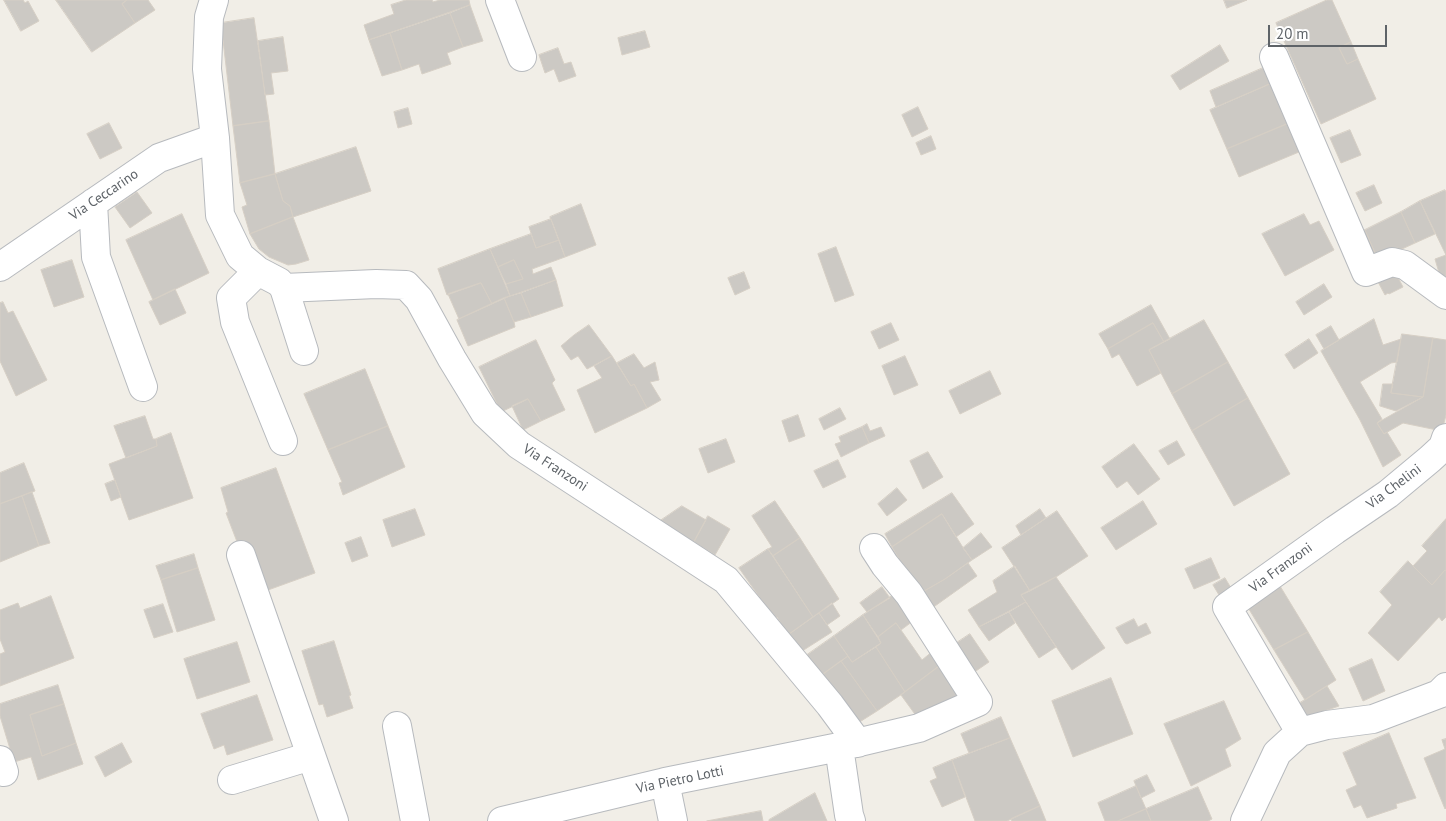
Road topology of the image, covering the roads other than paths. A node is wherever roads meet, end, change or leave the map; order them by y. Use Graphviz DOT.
graph roads {
  1 [pos="214,0"];
  2 [pos="500,0"];
  3 [pos="522,57"];
  4 [pos="1274,57"];
  5 [pos="216,138"];
  6 [pos="93,203"];
  7 [pos="0,267"];
  8 [pos="258,271"];
  9 [pos="284,288"];
  10 [pos="1446,295"];
  11 [pos="304,351"];
  12 [pos="143,387"];
  13 [pos="1446,438"];
  14 [pos="283,441"];
  15 [pos="1335,530"];
  16 [pos="874,548"];
  17 [pos="241,555"];
  18 [pos="1446,687"];
  19 [pos="397,726"];
  20 [pos="1300,732"];
  21 [pos="849,745"];
  22 [pos="312,756"];
  23 [pos="232,780"];
  24 [pos="665,782"];
  25 [pos="578,812"];
  26 [pos="334,821"];
  27 [pos="415,821"];
  28 [pos="502,821"];
  29 [pos="673,821"];
  30 [pos="851,821"];
  31 [pos="1245,821"];
  1 -- 5 [label="street"];
  2 -- 3 [label="street"];
  4 -- 10 [label="street"];
  5 -- 6 [label="street, Via Ceccarino"];
  5 -- 8 [label="street"];
  6 -- 7 [label="street, Via Ceccarino"];
  6 -- 12 [label="street"];
  8 -- 9 [label="street"];
  8 -- 14 [label="street"];
  9 -- 11 [label="street"];
  9 -- 21 [label="street, Via Franzoni"];
  13 -- 15 [label="street, Via Chelini"];
  15 -- 20 [label="street, Via Franzoni"];
  16 -- 21 [label="street"];
  17 -- 22 [label="street"];
  18 -- 20 [label="street"];
  19 -- 27 [label="street"];
  20 -- 31 [label="street"];
  21 -- 24 [label="street, Via Pietro Lotti"];
  21 -- 30 [label="street"];
  22 -- 23 [label="street"];
  22 -- 26 [label="street"];
  24 -- 25 [label="street, Via Pietro Lotti"];
  24 -- 29 [label="street"];
  25 -- 28 [label="street, Via Pietro Lotti"];
}
